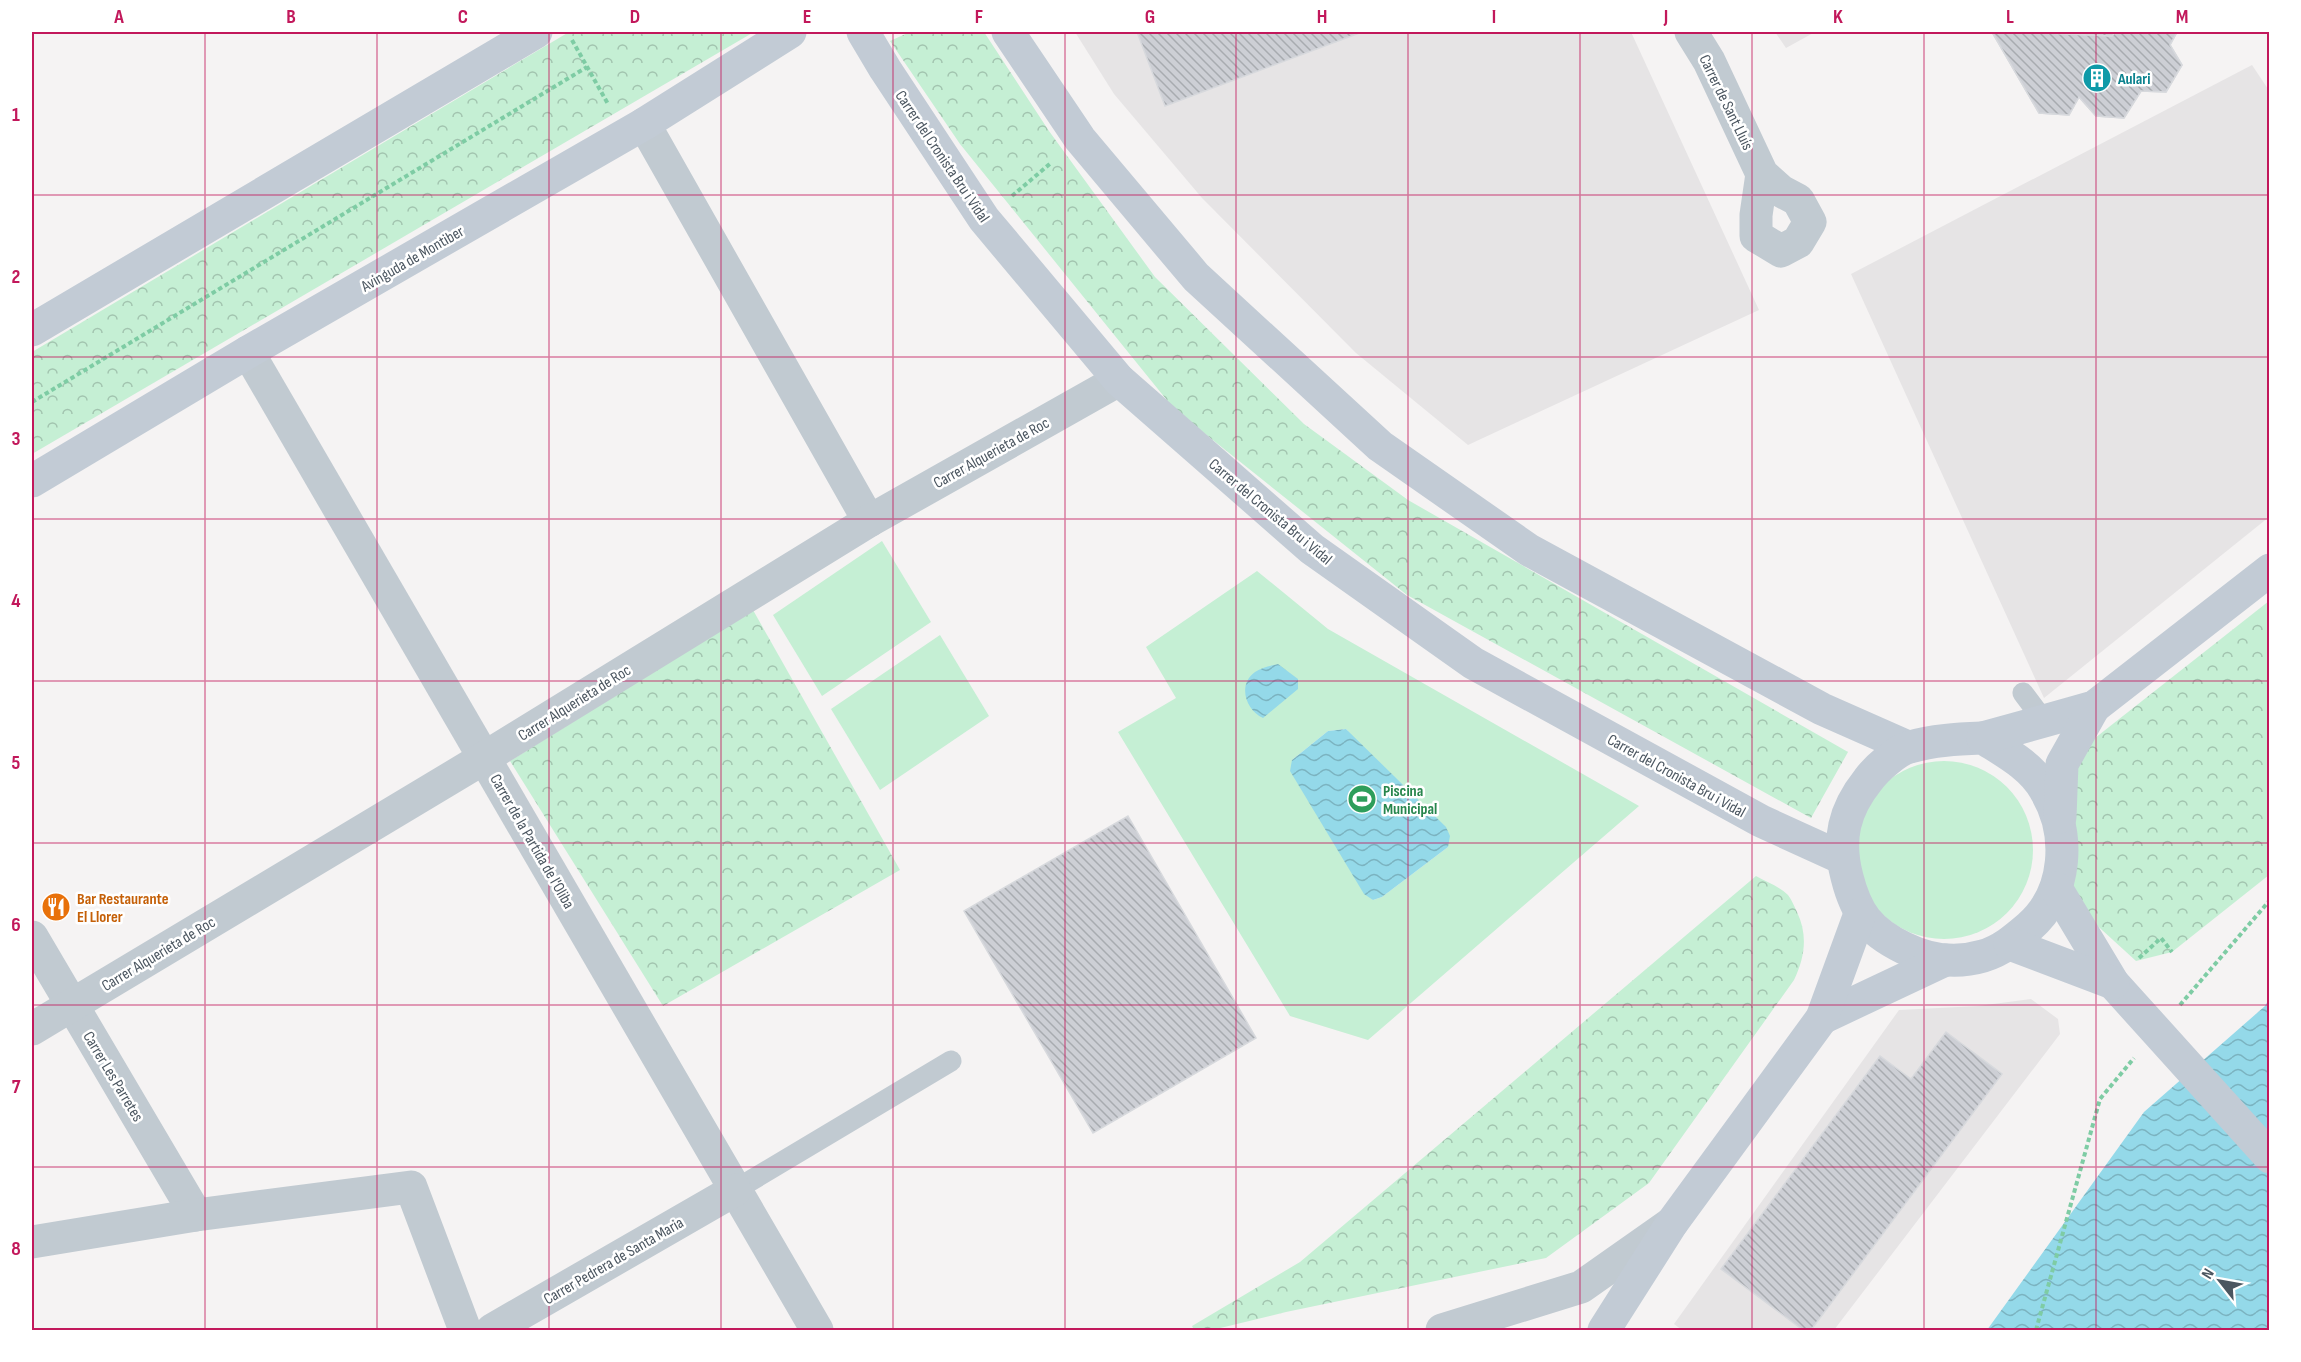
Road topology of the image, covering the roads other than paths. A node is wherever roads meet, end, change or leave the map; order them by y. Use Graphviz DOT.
graph roads {
  1 [pos="536,32"];
  2 [pos="790,32"];
  3 [pos="863,32"];
  4 [pos="1008,32"];
  5 [pos="1691,32"];
  6 [pos="635,130"];
  7 [pos="1762,174"];
  8 [pos="32,330"];
  9 [pos="248,352"];
  10 [pos="1119,380"];
  11 [pos="32,481"];
  12 [pos="869,521"];
  13 [pos="2270,570"];
  14 [pos="2023,693"];
  15 [pos="2094,707"];
  16 [pos="2044,722"];
  17 [pos="1983,738"];
  18 [pos="1908,747"];
  19 [pos="484,758"];
  20 [pos="2060,824"];
  21 [pos="1842,858"];
  22 [pos="2056,888"];
  23 [pos="1860,914"];
  24 [pos="32,937"];
  25 [pos="2010,944"];
  26 [pos="1945,960"];
  27 [pos="2113,983"];
  28 [pos="72,1005"];
  29 [pos="1822,1018"];
  30 [pos="32,1029"];
  31 [pos="951,1061"];
  32 [pos="2270,1157"];
  33 [pos="735,1190"];
  34 [pos="196,1215"];
  35 [pos="1672,1223"];
  36 [pos="32,1242"];
  37 [pos="465,1330"];
  38 [pos="492,1330"];
  39 [pos="817,1330"];
  40 [pos="1442,1330"];
  41 [pos="1604,1330"];
  1 -- 8 [label="street"];
  2 -- 6 [label="street, Avinguda de Montiber"];
  3 -- 10 [label="street, Carrer del Cronista Bru i Vidal"];
  4 -- 18 [label="street"];
  5 -- 7 [label="street, Carrer de Sant Lluís"];
  6 -- 9 [label="street, Avinguda de Montiber"];
  6 -- 12 [label="street"];
  9 -- 11 [label="street, Avinguda de Montiber"];
  9 -- 19 [label="street, Carrer de la Partida de l'Oliba"];
  10 -- 12 [label="street, Carrer Alquerieta de Roc"];
  10 -- 21 [label="street, Carrer del Cronista Bru i Vidal"];
  12 -- 19 [label="street, Carrer Alquerieta de Roc"];
  13 -- 15 [label="street"];
  14 -- 16 [label="lane"];
  15 -- 16 [label="street"];
  15 -- 20 [label="street"];
  16 -- 17 [label="street"];
  17 -- 18 [label="street"];
  17 -- 20 [label="street"];
  18 -- 21 [label="street"];
  19 -- 28 [label="street, Carrer Alquerieta de Roc"];
  19 -- 33 [label="street, Carrer de la Partida de l'Oliba"];
  20 -- 22 [label="street"];
  21 -- 23 [label="street"];
  22 -- 25 [label="street"];
  22 -- 27 [label="street"];
  23 -- 26 [label="street"];
  23 -- 29 [label="street"];
  24 -- 28 [label="street, Carrer Les Parretes"];
  25 -- 26 [label="street"];
  25 -- 27 [label="street"];
  26 -- 29 [label="street"];
  27 -- 32 [label="street"];
  28 -- 30 [label="street, Carrer Alquerieta de Roc"];
  28 -- 34 [label="street, Carrer Les Parretes"];
  29 -- 35 [label="street"];
  31 -- 33 [label="lane"];
  33 -- 38 [label="street, Carrer Pedrera de Santa Maria"];
  33 -- 39 [label="street, Carrer de la Partida de l'Oliba"];
  34 -- 36 [label="street"];
  34 -- 37 [label="street"];
  35 -- 40 [label="street"];
  35 -- 41 [label="street"];
}
